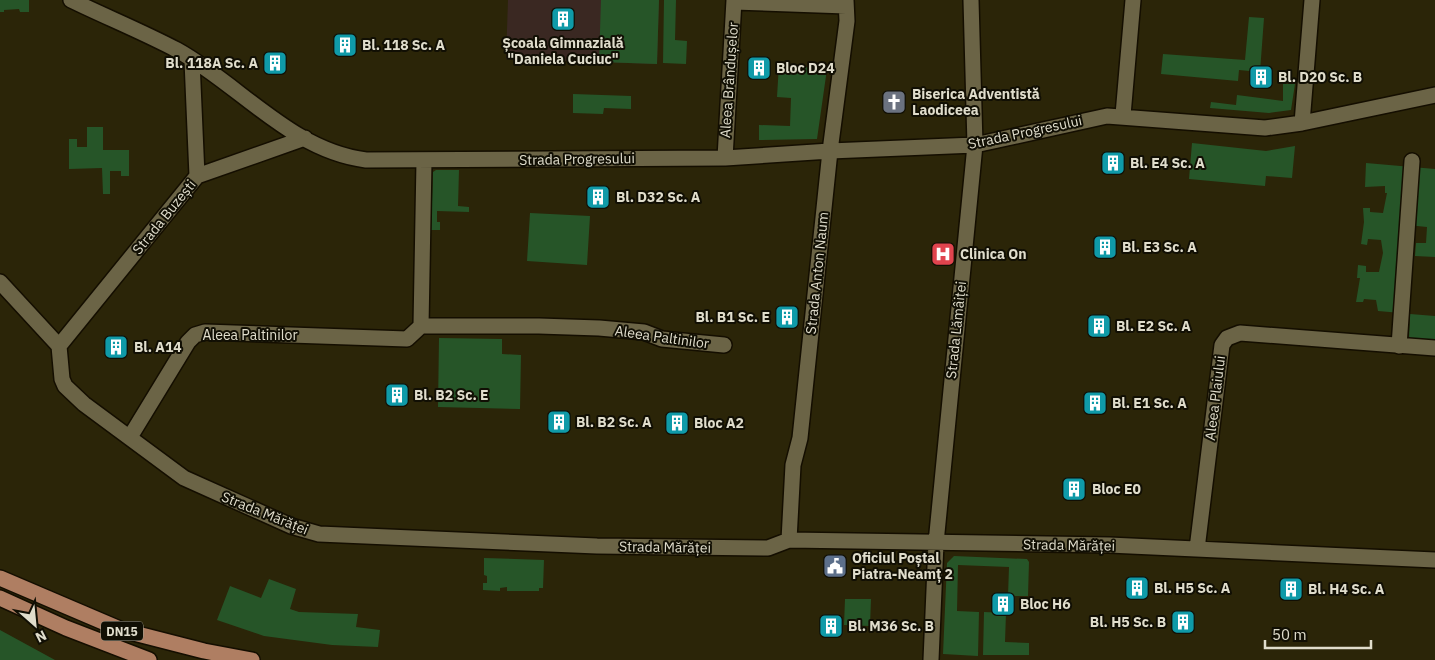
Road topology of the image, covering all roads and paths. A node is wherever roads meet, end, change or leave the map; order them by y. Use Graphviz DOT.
graph roads {
  1 [pos="71,0"];
  2 [pos="971,0"];
  3 [pos="1133,0"];
  4 [pos="1312,0"];
  5 [pos="734,1"];
  6 [pos="846,3"];
  7 [pos="192,60"];
  8 [pos="1435,95"];
  9 [pos="1123,116"];
  10 [pos="1302,123"];
  11 [pos="305,138"];
  12 [pos="975,145"];
  13 [pos="830,151"];
  14 [pos="724,158"];
  15 [pos="424,161"];
  16 [pos="1412,162"];
  17 [pos="197,176"];
  18 [pos="0,282"];
  19 [pos="421,326"];
  20 [pos="724,345"];
  21 [pos="59,346"];
  22 [pos="1398,346"];
  23 [pos="1435,348"];
  24 [pos="130,437"];
  25 [pos="789,540"];
  26 [pos="936,543"];
  27 [pos="1197,549"];
  28 [pos="1435,560"];
  29 [pos="0,578"];
  30 [pos="0,598"];
  31 [pos="149,660"];
  32 [pos="252,660"];
  33 [pos="931,660"];
  1 -- 7 [label="street, Strada Progresului"];
  2 -- 12 [label="street, Strada Lămâiței"];
  3 -- 9 [label="street"];
  4 -- 10 [label="street"];
  5 -- 6 [label="street, Aleea Brândușelor"];
  5 -- 14 [label="street, Aleea Brândușelor"];
  6 -- 13 [label="street, Strada Anton Naum"];
  7 -- 11 [label="street, Strada Progresului"];
  7 -- 17 [label="street"];
  8 -- 10 [label="street, Strada Progresului"];
  9 -- 10 [label="street, Strada Progresului"];
  9 -- 12 [label="street, Strada Progresului"];
  11 -- 15 [label="street, Strada Progresului"];
  11 -- 17 [label="street, Strada Buzești"];
  12 -- 13 [label="street, Strada Progresului"];
  12 -- 26 [label="street, Strada Lămâiței"];
  13 -- 14 [label="street, Strada Progresului"];
  13 -- 25 [label="street, Strada Anton Naum"];
  14 -- 15 [label="street, Strada Progresului"];
  15 -- 19 [label="street"];
  16 -- 22 [label="street"];
  17 -- 21 [label="street, Strada Buzești"];
  18 -- 21 [label="street"];
  19 -- 20 [label="street, Aleea Paltinilor"];
  19 -- 24 [label="street, Aleea Paltinilor"];
  21 -- 24 [label="street, Strada Mărăței"];
  22 -- 23 [label="street, Aleea Plaiului"];
  22 -- 27 [label="street, Aleea Plaiului"];
  24 -- 25 [label="street, Strada Mărăței"];
  25 -- 26 [label="street, Strada Mărăței"];
  26 -- 27 [label="street, Strada Mărăței"];
  26 -- 33 [label="street, Strada Lămâiței"];
  27 -- 28 [label="street, Strada Mărăței"];
  29 -- 32 [label="main road, DN15"];
  30 -- 31 [label="main road, DN15"];
}
